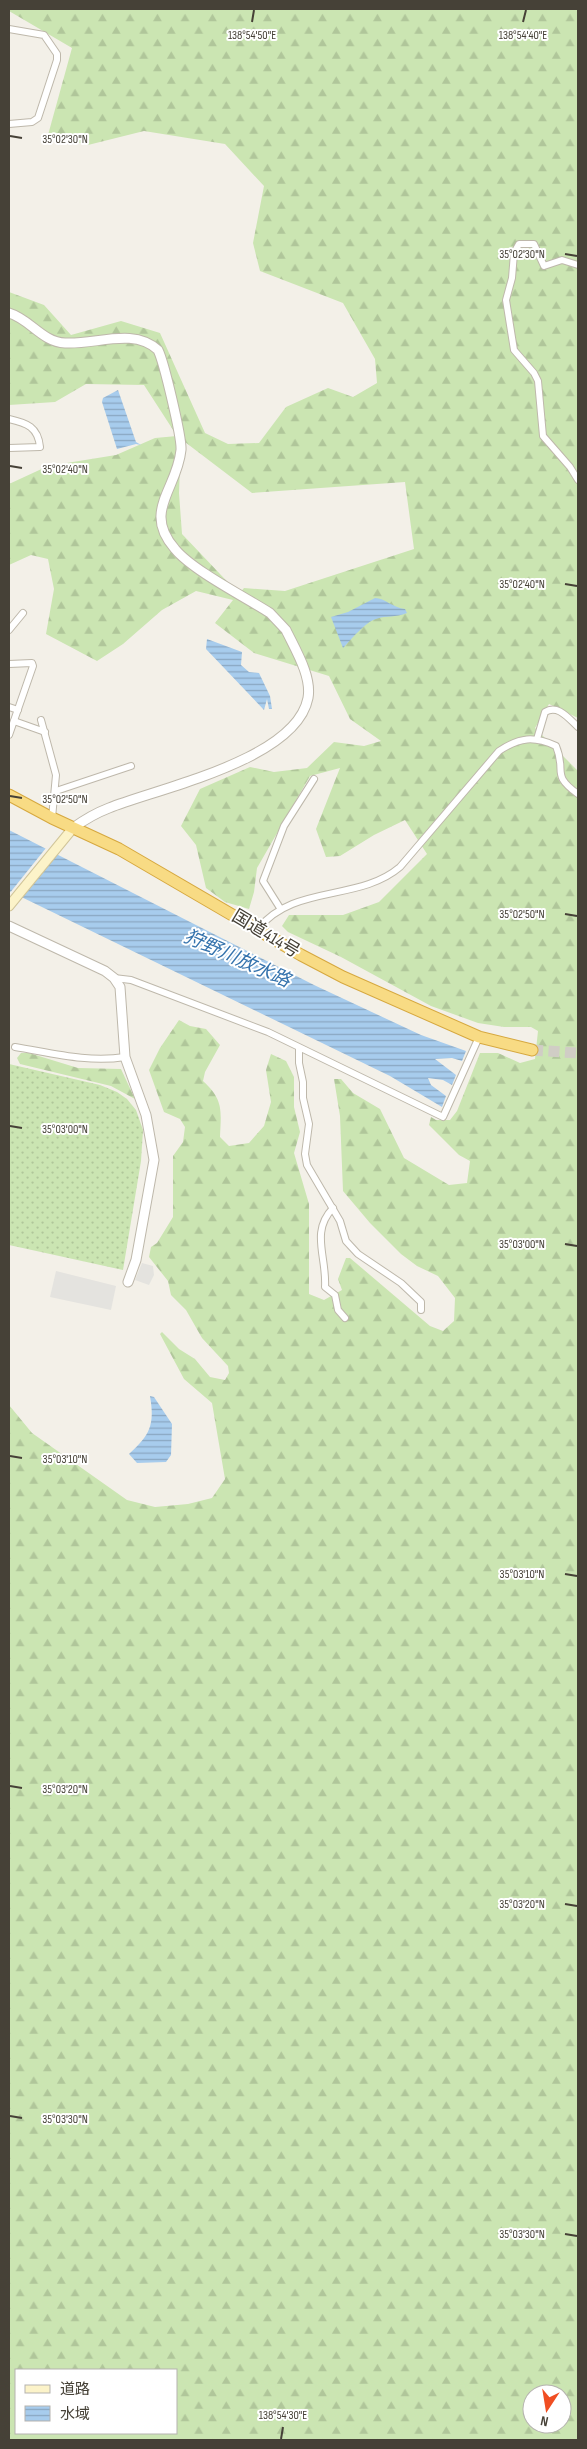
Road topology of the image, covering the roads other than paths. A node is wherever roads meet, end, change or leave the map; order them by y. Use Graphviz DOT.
graph roads {
  1 [pos="9,30"];
  2 [pos="9,124"];
  3 [pos="578,265"];
  4 [pos="10,316"];
  5 [pos="9,419"];
  6 [pos="9,448"];
  7 [pos="578,480"];
  8 [pos="23,613"];
  9 [pos="9,630"];
  10 [pos="9,664"];
  11 [pos="9,707"];
  12 [pos="18,710"];
  13 [pos="41,720"];
  14 [pos="14,721"];
  15 [pos="578,727"];
  16 [pos="45,732"];
  17 [pos="9,736"];
  18 [pos="537,739"];
  19 [pos="131,766"];
  20 [pos="314,779"];
  21 [pos="56,791"];
  22 [pos="578,794"];
  23 [pos="9,795"];
  24 [pos="52,818"];
  25 [pos="73,828"];
  26 [pos="9,906"];
  27 [pos="280,908"];
  28 [pos="9,926"];
  29 [pos="258,929"];
  30 [pos="114,978"];
  31 [pos="479,1037"];
  32 [pos="15,1047"];
  33 [pos="298,1048"];
  34 [pos="532,1050"];
  35 [pos="125,1057"];
  36 [pos="333,1208"];
  37 [pos="128,1282"];
  38 [pos="421,1310"];
  39 [pos="345,1318"];
  1 -- 2 [label="street"];
  3 -- 7 [label="street"];
  4 -- 25 [label="street"];
  5 -- 6 [label="street"];
  8 -- 9 [label="street"];
  10 -- 12 [label="street"];
  11 -- 12 [label="street"];
  12 -- 14 [label="street"];
  13 -- 16 [label="street"];
  14 -- 16 [label="street"];
  14 -- 17 [label="street"];
  15 -- 18 [label="street"];
  16 -- 21 [label="street"];
  18 -- 22 [label="street"];
  18 -- 27 [label="street"];
  19 -- 21 [label="street"];
  20 -- 27 [label="street"];
  21 -- 24 [label="street"];
  23 -- 24 [label="highway, 国道414号"];
  24 -- 25 [label="highway, 国道414号"];
  25 -- 26 [label="main road"];
  25 -- 29 [label="highway, 国道414号"];
  27 -- 29 [label="street"];
  28 -- 30 [label="street"];
  29 -- 31 [label="highway, 国道414号"];
  30 -- 33 [label="street"];
  30 -- 35 [label="street"];
  31 -- 33 [label="street"];
  31 -- 34 [label="highway, 国道414号"];
  32 -- 35 [label="street"];
  33 -- 36 [label="street"];
  35 -- 37 [label="street"];
  36 -- 38 [label="street"];
  36 -- 39 [label="street"];
}
